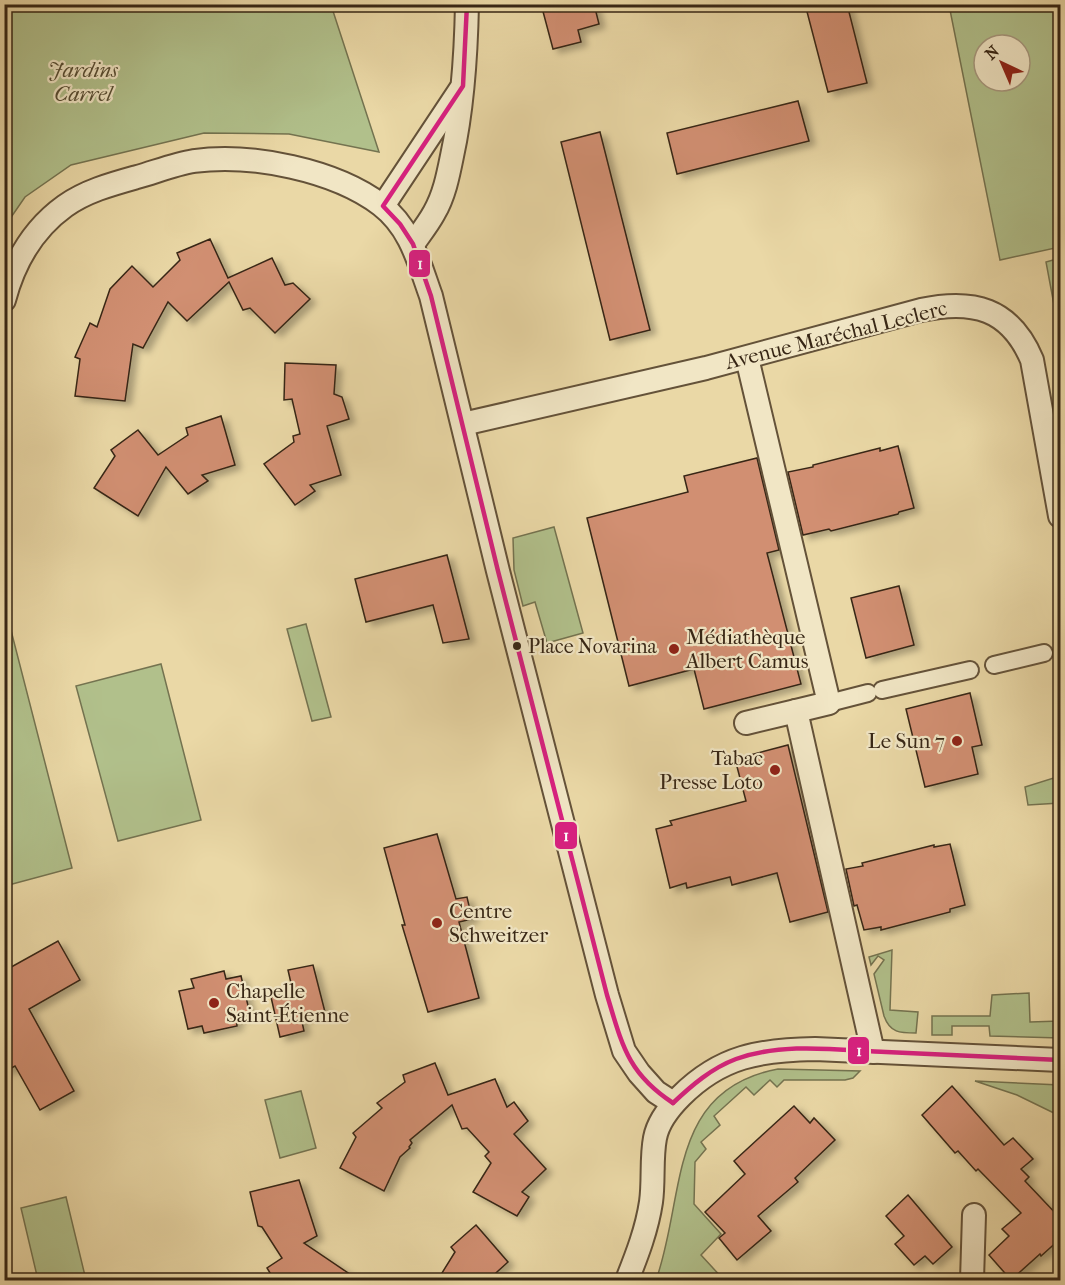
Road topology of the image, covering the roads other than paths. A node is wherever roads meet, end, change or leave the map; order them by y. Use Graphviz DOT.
graph roads {
  1 [pos="467,4"];
  2 [pos="463,86"];
  3 [pos="382,206"];
  4 [pos="413,243"];
  5 [pos="4,300"];
  6 [pos="747,358"];
  7 [pos="463,424"];
  8 [pos="1060,516"];
  9 [pos="1044,653"];
  10 [pos="994,665"];
  11 [pos="970,670"];
  12 [pos="829,703"];
  13 [pos="796,711"];
  14 [pos="746,723"];
  15 [pos="873,1052"];
  16 [pos="1060,1060"];
  17 [pos="674,1104"];
  18 [pos="974,1215"];
  19 [pos="975,1279"];
  20 [pos="627,1281"];
  1 -- 2 [label="street"];
  2 -- 3 [label="street"];
  2 -- 4 [label="street"];
  3 -- 4 [label="street"];
  3 -- 5 [label="street"];
  4 -- 7 [label="street"];
  6 -- 7 [label="street, Avenue Maréchal Leclerc"];
  6 -- 8 [label="street, Avenue Maréchal Leclerc"];
  6 -- 12 [label="street"];
  7 -- 17 [label="street"];
  9 -- 10 [label="street"];
  11 -- 12 [label="street"];
  12 -- 13 [label="street"];
  13 -- 14 [label="street"];
  13 -- 15 [label="street"];
  15 -- 16 [label="street"];
  15 -- 17 [label="street"];
  17 -- 20 [label="street"];
  18 -- 19 [label="street"];
}
